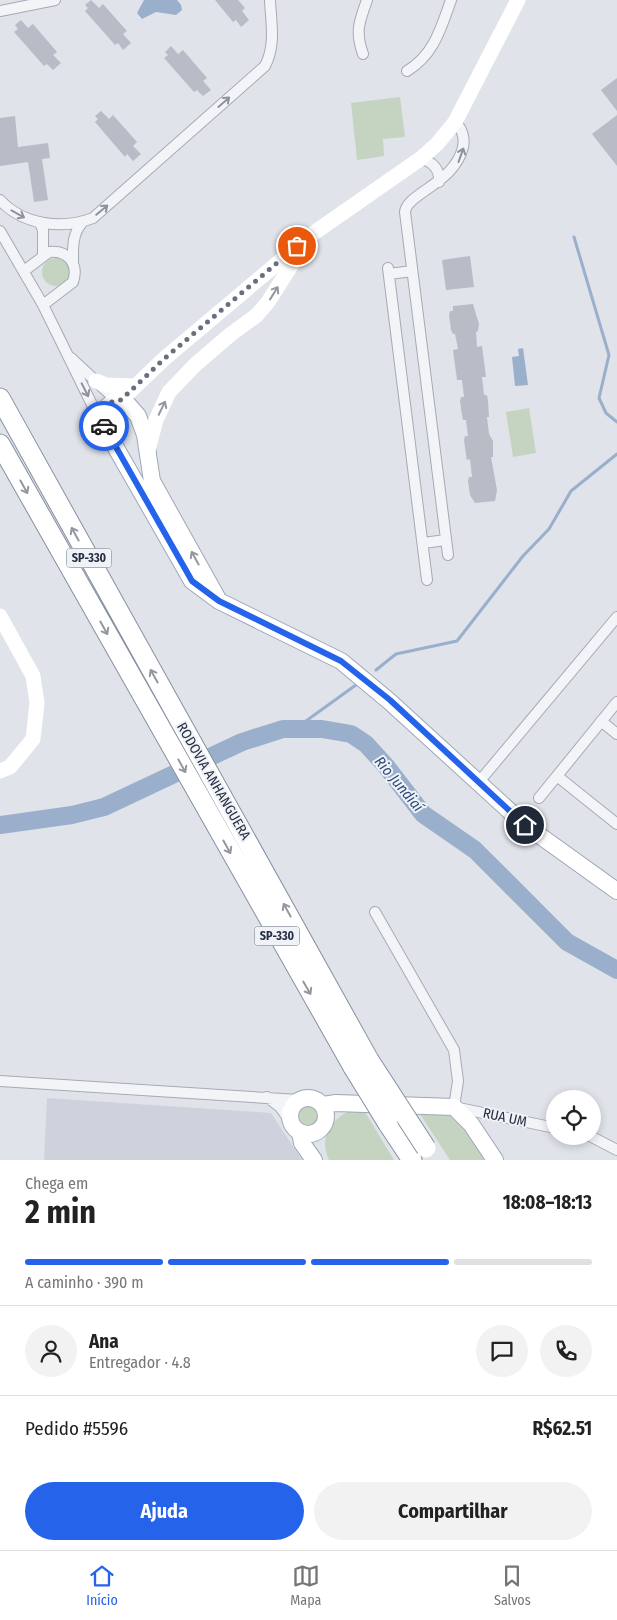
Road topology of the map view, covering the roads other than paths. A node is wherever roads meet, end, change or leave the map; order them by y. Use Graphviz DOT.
graph roads {
  1 [pos="54,0"];
  2 [pos="270,0"];
  3 [pos="367,0"];
  4 [pos="451,0"];
  5 [pos="518,0"];
  6 [pos="0,11"];
  7 [pos="363,54"];
  8 [pos="407,72"];
  9 [pos="455,122"];
  10 [pos="420,159"];
  11 [pos="439,182"];
  12 [pos="0,200"];
  13 [pos="82,222"];
  14 [pos="40,223"];
  15 [pos="0,231"];
  16 [pos="310,235"];
  17 [pos="43,255"];
  18 [pos="73,262"];
  19 [pos="24,271"];
  20 [pos="412,271"];
  21 [pos="242,292"];
  22 [pos="43,305"];
  23 [pos="257,315"];
  24 [pos="66,354"];
  25 [pos="96,381"];
  26 [pos="134,386"];
  27 [pos="0,398"];
  28 [pos="119,400"];
  29 [pos="104,427"];
  30 [pos="0,444"];
  31 [pos="147,454"];
  32 [pos="120,456"];
  33 [pos="164,519"];
  34 [pos="446,540"];
  35 [pos="423,543"];
  36 [pos="448,555"];
  37 [pos="427,580"];
  38 [pos="0,616"];
  39 [pos="617,617"];
  40 [pos="617,702"];
  41 [pos="601,721"];
  42 [pos="617,734"];
  43 [pos="5,769"];
  44 [pos="558,776"];
  45 [pos="478,784"];
  46 [pos="539,798"];
  47 [pos="617,824"];
  48 [pos="617,891"];
  49 [pos="375,912"];
  50 [pos="361,1063"];
  51 [pos="0,1081"];
  52 [pos="267,1097"];
  53 [pos="299,1100"];
  54 [pos="454,1107"];
  55 [pos="322,1119"];
  56 [pos="388,1124"];
  57 [pos="546,1126"];
  58 [pos="295,1127"];
  59 [pos="601,1142"];
  60 [pos="617,1150"];
  61 [pos="424,1156"];
  62 [pos="314,1160"];
  63 [pos="321,1160"];
  64 [pos="402,1160"];
  65 [pos="495,1160"];
  1 -- 6 [label="street"];
  13 -- 2 [label="street, one-way"];
  3 -- 7 [label="street"];
  4 -- 8 [label="street"];
  5 -- 9 [label="main road"];
  9 -- 10 [label="main road"];
  11 -- 9 [label="street, one-way"];
  10 -- 11 [label="street"];
  10 -- 16 [label="main road"];
  11 -- 20 [label="street"];
  12 -- 14 [label="street, one-way"];
  13 -- 14 [label="street"];
  13 -- 18 [label="street"];
  14 -- 17 [label="street"];
  15 -- 19 [label="street"];
  16 -- 21 [label="main road"];
  23 -- 16 [label="main road, one-way"];
  17 -- 18 [label="street"];
  17 -- 19 [label="street"];
  18 -- 22 [label="street"];
  19 -- 22 [label="street"];
  20 -- 34 [label="street"];
  20 -- 35 [label="street"];
  21 -- 23 [label="main road"];
  21 -- 26 [label="main road"];
  22 -- 24 [label="street"];
  31 -- 23 [label="main road, one-way"];
  24 -- 25 [label="street"];
  24 -- 29 [label="street, one-way"];
  25 -- 26 [label="main road"];
  25 -- 28 [label="street"];
  26 -- 28 [label="main road"];
  50 -- 27 [label="highway, RODOVIA ANHANGUERA / SP-330, one-way"];
  28 -- 29 [label="main road"];
  28 -- 31 [label="main road"];
  29 -- 32 [label="main road"];
  30 -- 50 [label="highway, RODOVIA ANHANGUERA / SP-330, one-way"];
  31 -- 32 [label="main road"];
  31 -- 33 [label="main road"];
  32 -- 33 [label="main road"];
  33 -- 45 [label="main road"];
  34 -- 35 [label="street"];
  34 -- 36 [label="street"];
  35 -- 37 [label="street"];
  38 -- 43 [label="main road"];
  39 -- 45 [label="street"];
  40 -- 41 [label="street"];
  41 -- 42 [label="street"];
  41 -- 44 [label="street"];
  44 -- 46 [label="street"];
  44 -- 47 [label="street"];
  45 -- 48 [label="main road"];
  49 -- 54 [label="street"];
  50 -- 56 [label="highway, RODOVIA ANHANGUERA / SP-330, bridge"];
  50 -- 61 [label="highway, RODOVIA ANHANGUERA / SP-330, bridge"];
  51 -- 52 [label="street"];
  52 -- 53 [label="street"];
  52 -- 58 [label="street"];
  53 -- 55 [label="main road"];
  53 -- 58 [label="main road"];
  54 -- 55 [label="main road"];
  54 -- 57 [label="street, RUA UM"];
  54 -- 65 [label="main road"];
  55 -- 58 [label="main road"];
  55 -- 63 [label="main road"];
  56 -- 61 [label="highway, RODOVIA ANHANGUERA / SP-330"];
  56 -- 64 [label="highway"];
  58 -- 62 [label="main road"];
  59 -- 60 [label="street"];
}
